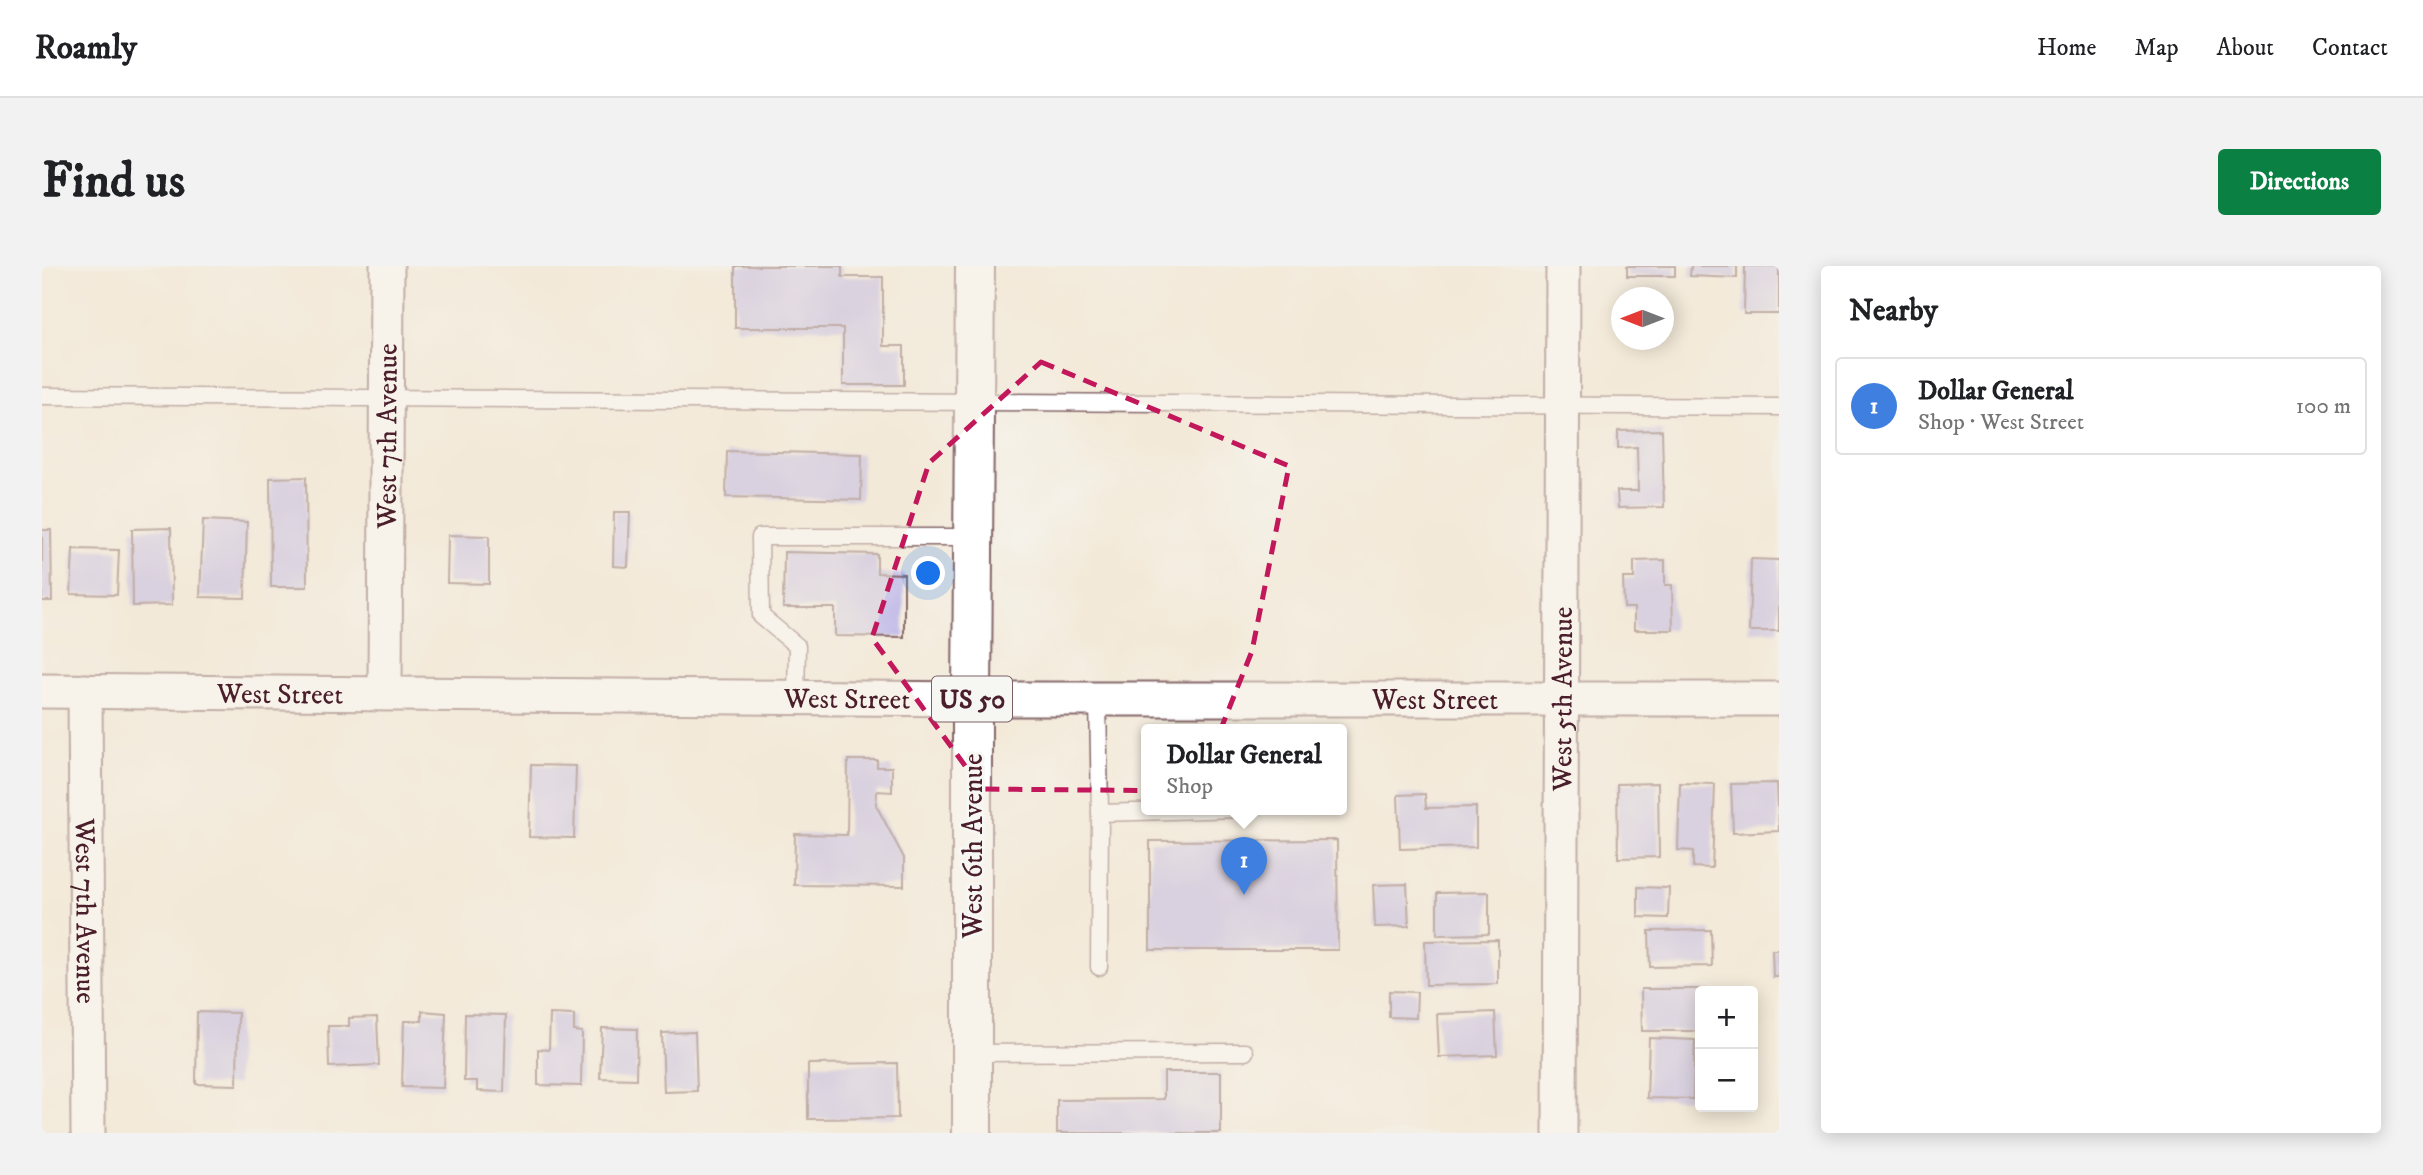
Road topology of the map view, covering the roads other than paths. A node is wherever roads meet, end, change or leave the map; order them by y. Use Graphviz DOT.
graph roads {
  1 [pos="387,266"];
  2 [pos="975,266"];
  3 [pos="1563,266"];
  4 [pos="42,396"];
  5 [pos="386,397"];
  6 [pos="974,400"];
  7 [pos="1564,404"];
  8 [pos="1779,407"];
  9 [pos="972,537"];
  10 [pos="42,691"];
  11 [pos="85,691"];
  12 [pos="385,692"];
  13 [pos="796,697"];
  14 [pos="1563,698"];
  15 [pos="972,699"];
  16 [pos="1098,699"];
  17 [pos="1779,699"];
  18 [pos="1141,812"];
  19 [pos="1100,813"];
  20 [pos="1099,967"];
  21 [pos="1245,1052"];
  22 [pos="972,1053"];
  23 [pos="88,1133"];
  24 [pos="972,1133"];
  25 [pos="1560,1133"];
  1 -- 5 [label="street, West 7th Avenue"];
  2 -- 6 [label="main road, West 6th Avenue / US 50"];
  3 -- 7 [label="street, West 5th Avenue"];
  4 -- 5 [label="lane"];
  5 -- 6 [label="lane"];
  5 -- 12 [label="street, West 7th Avenue"];
  6 -- 7 [label="lane"];
  6 -- 9 [label="main road, West 6th Avenue / US 50"];
  7 -- 8 [label="lane"];
  7 -- 14 [label="street, West 5th Avenue"];
  9 -- 13 [label="lane"];
  9 -- 15 [label="main road, West 6th Avenue / US 50"];
  10 -- 11 [label="street, West Street"];
  11 -- 12 [label="street, West Street"];
  11 -- 23 [label="street, West 7th Avenue"];
  12 -- 13 [label="street, West Street"];
  13 -- 15 [label="street, West Street"];
  14 -- 16 [label="street, West Street"];
  14 -- 17 [label="street, West Street"];
  14 -- 25 [label="street, West 5th Avenue"];
  15 -- 16 [label="street, West Street"];
  15 -- 22 [label="main road, West 6th Avenue / US 50"];
  16 -- 19 [label="lane"];
  18 -- 19 [label="lane"];
  19 -- 20 [label="lane"];
  21 -- 22 [label="lane"];
  22 -- 24 [label="main road, West 6th Avenue / US 50"];
}
